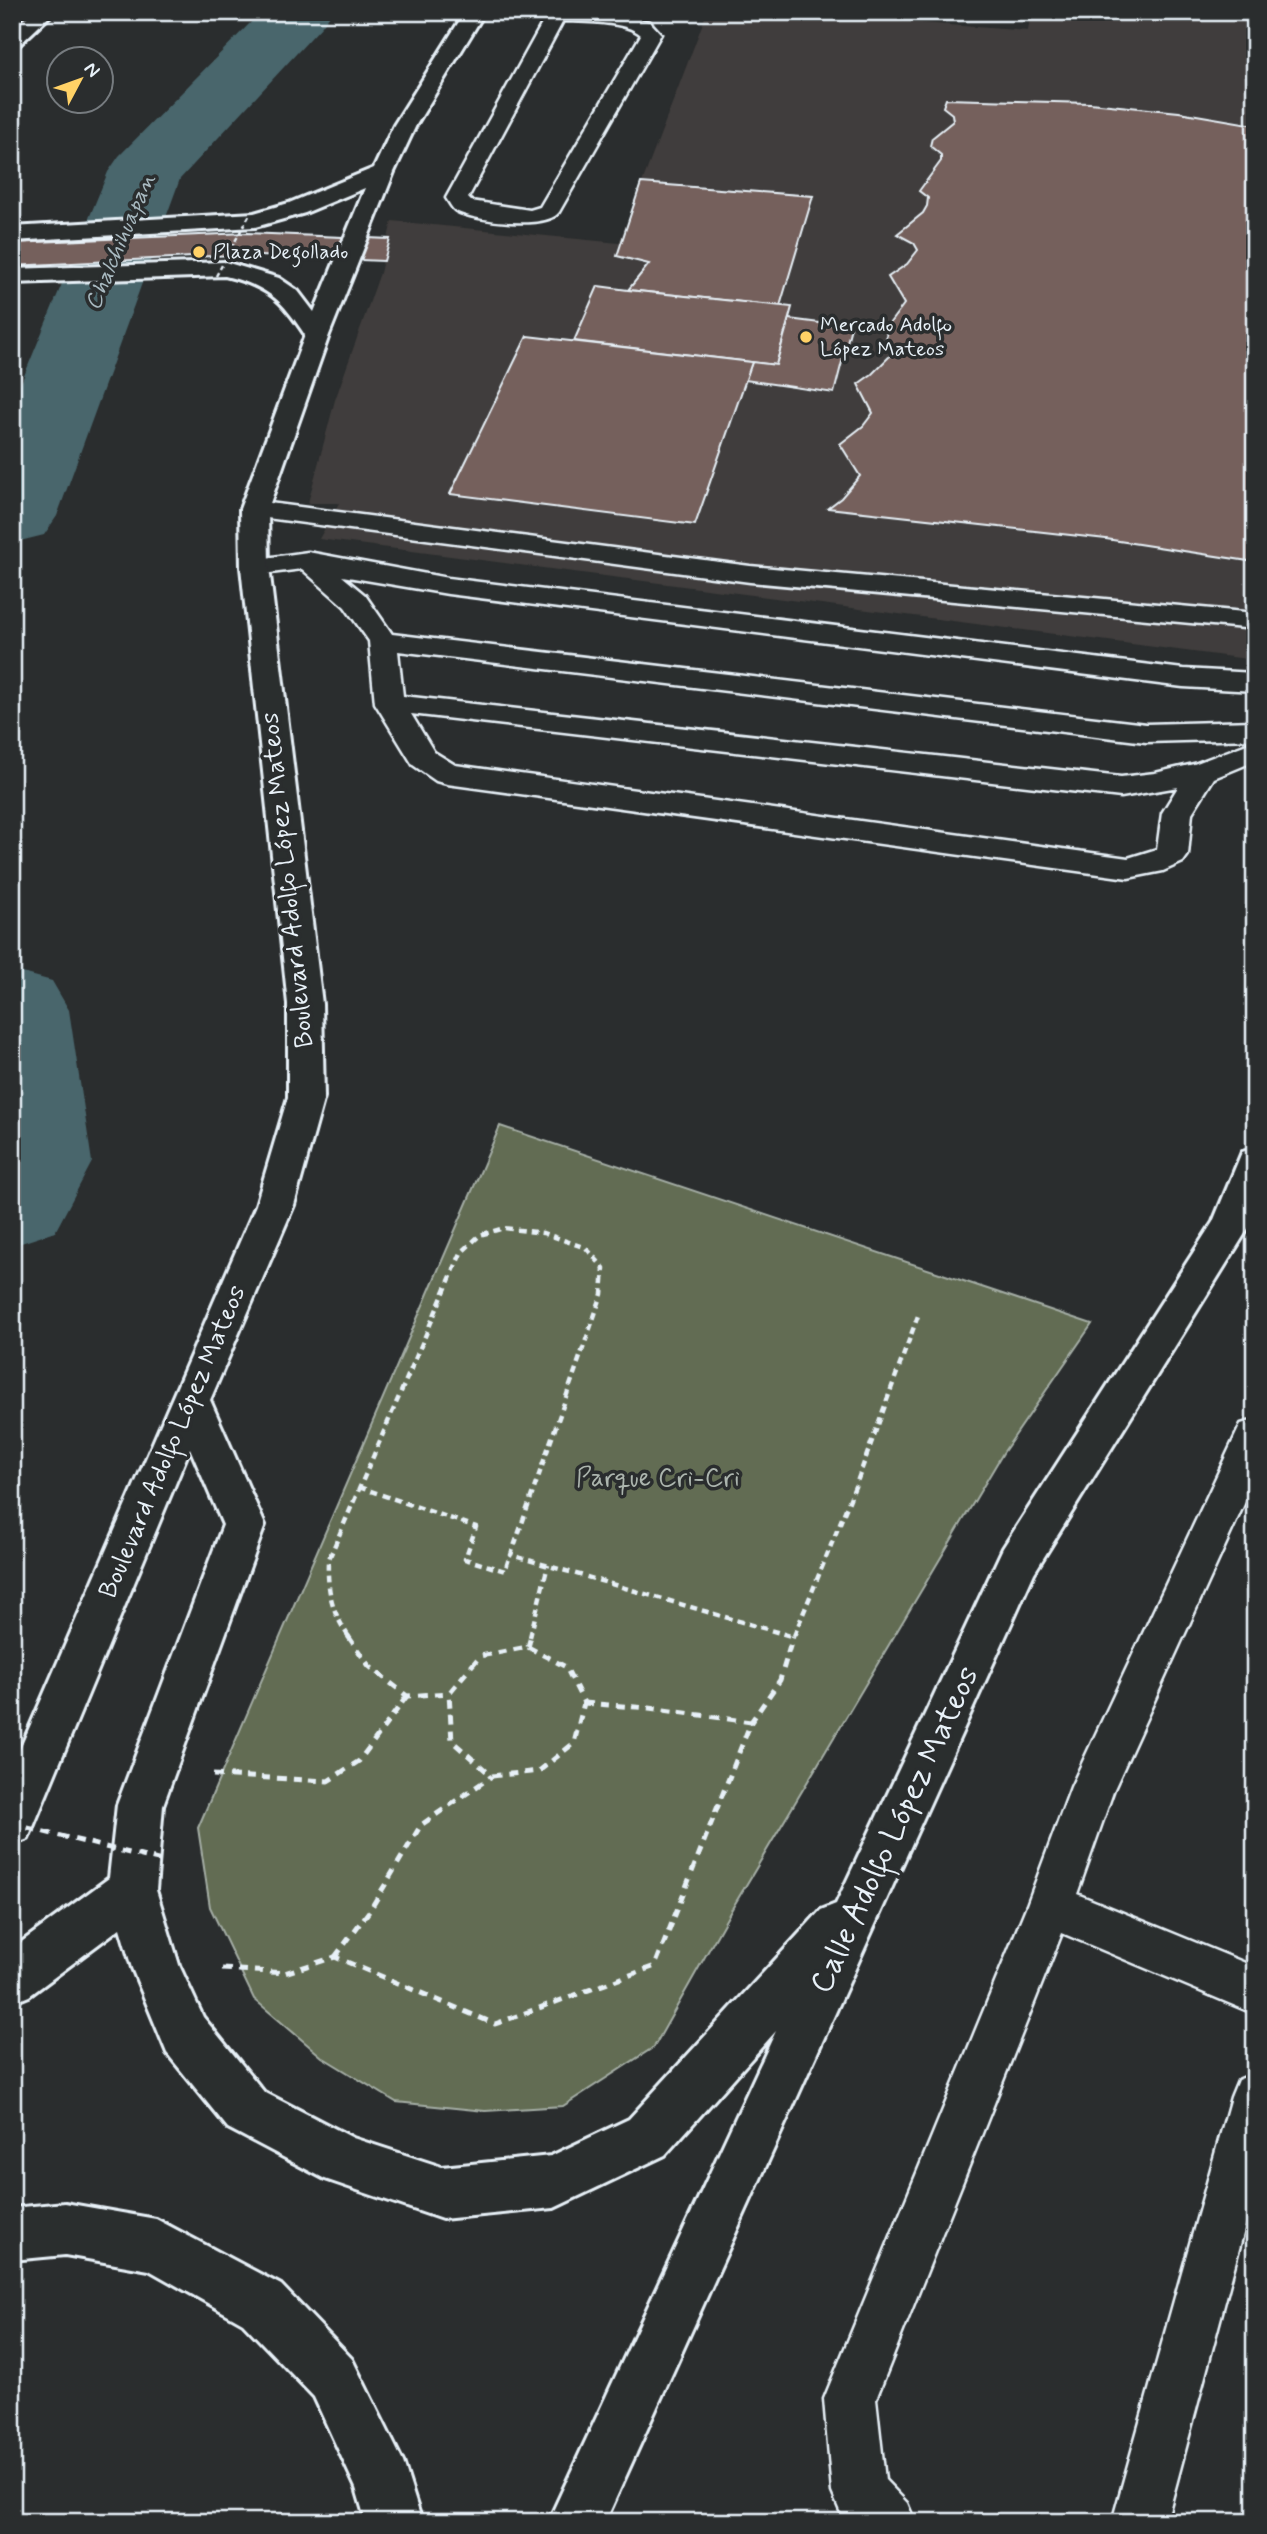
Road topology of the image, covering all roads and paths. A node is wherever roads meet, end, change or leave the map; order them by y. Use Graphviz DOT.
graph roads {
  1 [pos="44,12"];
  2 [pos="475,12"];
  3 [pos="523,12"];
  4 [pos="557,14"];
  5 [pos="12,41"];
  6 [pos="383,172"];
  7 [pos="249,216"];
  8 [pos="15,234"];
  9 [pos="206,273"];
  10 [pos="12,276"];
  11 [pos="317,335"];
  12 [pos="254,509"];
  13 [pos="308,560"];
  14 [pos="254,567"];
  15 [pos="1255,621"];
  16 [pos="383,641"];
  17 [pos="1255,682"];
  18 [pos="390,703"];
  19 [pos="1255,730"];
  20 [pos="1255,750"];
  21 [pos="1203,771"];
  22 [pos="1254,1166"];
  23 [pos="919,1314"];
  24 [pos="190,1400"];
  25 [pos="1255,1436"];
  26 [pos="359,1487"];
  27 [pos="510,1555"];
  28 [pos="548,1565"];
  29 [pos="794,1636"];
  30 [pos="528,1647"];
  31 [pos="449,1693"];
  32 [pos="407,1696"];
  33 [pos="584,1703"];
  34 [pos="751,1722"];
  35 [pos="153,1767"];
  36 [pos="492,1776"];
  37 [pos="12,1823"];
  38 [pos="149,1876"];
  39 [pos="863,1900"];
  40 [pos="1050,1905"];
  41 [pos="335,1957"];
  42 [pos="212,1968"];
  43 [pos="12,1979"];
  44 [pos="1255,1991"];
  45 [pos="1255,2097"];
  46 [pos="12,2234"];
  47 [pos="394,2522"];
  48 [pos="576,2522"];
  49 [pos="888,2522"];
  50 [pos="1139,2522"];
  1 -- 5 [label="main road"];
  2 -- 6 [label="main road, Boulevard Adolfo López Mateos"];
  3 -- 4 [label="lane"];
  4 -- 4 [label="lane"];
  6 -- 8 [label="main road"];
  6 -- 11 [label="main road, Boulevard Adolfo López Mateos"];
  7 -- 9 [label="path, bridge"];
  9 -- 10 [label="main road"];
  9 -- 11 [label="main road"];
  11 -- 12 [label="main road, Boulevard Adolfo López Mateos"];
  12 -- 14 [label="main road, Boulevard Adolfo López Mateos"];
  12 -- 15 [label="lane"];
  13 -- 14 [label="lane"];
  13 -- 16 [label="lane"];
  13 -- 17 [label="lane"];
  14 -- 24 [label="main road, Boulevard Adolfo López Mateos"];
  16 -- 18 [label="lane"];
  16 -- 19 [label="lane"];
  18 -- 21 [label="lane"];
  18 -- 21 [label="lane"];
  20 -- 21 [label="lane"];
  22 -- 39 [label="main road, Calle Adolfo López Mateos"];
  23 -- 29 [label="path"];
  24 -- 35 [label="main road"];
  24 -- 37 [label="main road, Boulevard Adolfo López Mateos"];
  25 -- 40 [label="lane"];
  26 -- 27 [label="path"];
  26 -- 27 [label="path"];
  26 -- 32 [label="path"];
  27 -- 28 [label="path"];
  28 -- 29 [label="path"];
  28 -- 30 [label="path"];
  29 -- 34 [label="path"];
  30 -- 31 [label="path"];
  30 -- 33 [label="path"];
  31 -- 32 [label="path"];
  31 -- 36 [label="path"];
  32 -- 35 [label="path"];
  33 -- 34 [label="path"];
  33 -- 36 [label="path"];
  34 -- 41 [label="path"];
  35 -- 38 [label="main road"];
  36 -- 41 [label="path"];
  37 -- 38 [label="path, bridge"];
  38 -- 39 [label="main road"];
  38 -- 43 [label="main road"];
  39 -- 48 [label="main road, Calle Adolfo López Mateos"];
  40 -- 44 [label="lane"];
  40 -- 49 [label="lane"];
  41 -- 42 [label="path"];
  45 -- 50 [label="lane"];
  46 -- 47 [label="main road"];
}
